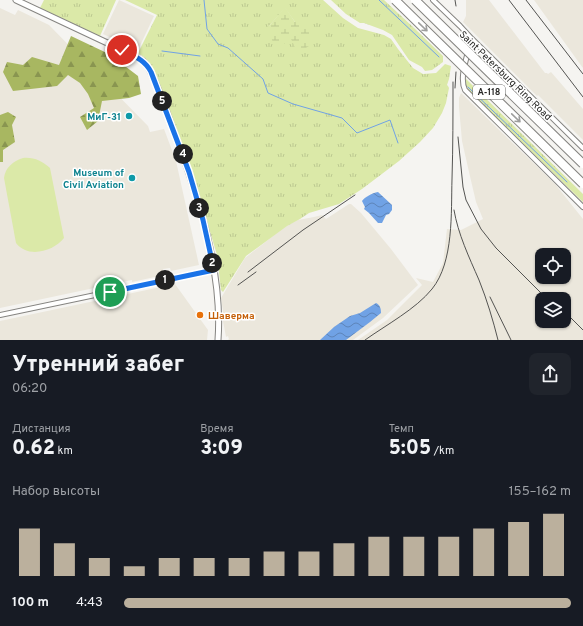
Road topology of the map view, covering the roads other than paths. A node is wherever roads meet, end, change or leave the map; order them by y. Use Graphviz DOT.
graph roads {
  1 [pos="16,0"];
  2 [pos="395,0"];
  3 [pos="415,0"];
  4 [pos="433,0"];
  5 [pos="472,39"];
  6 [pos="583,148"];
  7 [pos="583,164"];
  8 [pos="583,184"];
  9 [pos="583,208"];
  10 [pos="214,270"];
  11 [pos="0,315"];
  12 [pos="218,340"];
  1 -- 10 [label="street"];
  2 -- 8 [label="highway, А-118, one-way, bridge"];
  3 -- 7 [label="highway, Saint Petersburg Ring Road / А-118, bridge"];
  4 -- 5 [label="street"];
  5 -- 6 [label="street"];
  5 -- 9 [label="street"];
  10 -- 11 [label="street"];
  10 -- 12 [label="street"];
}
